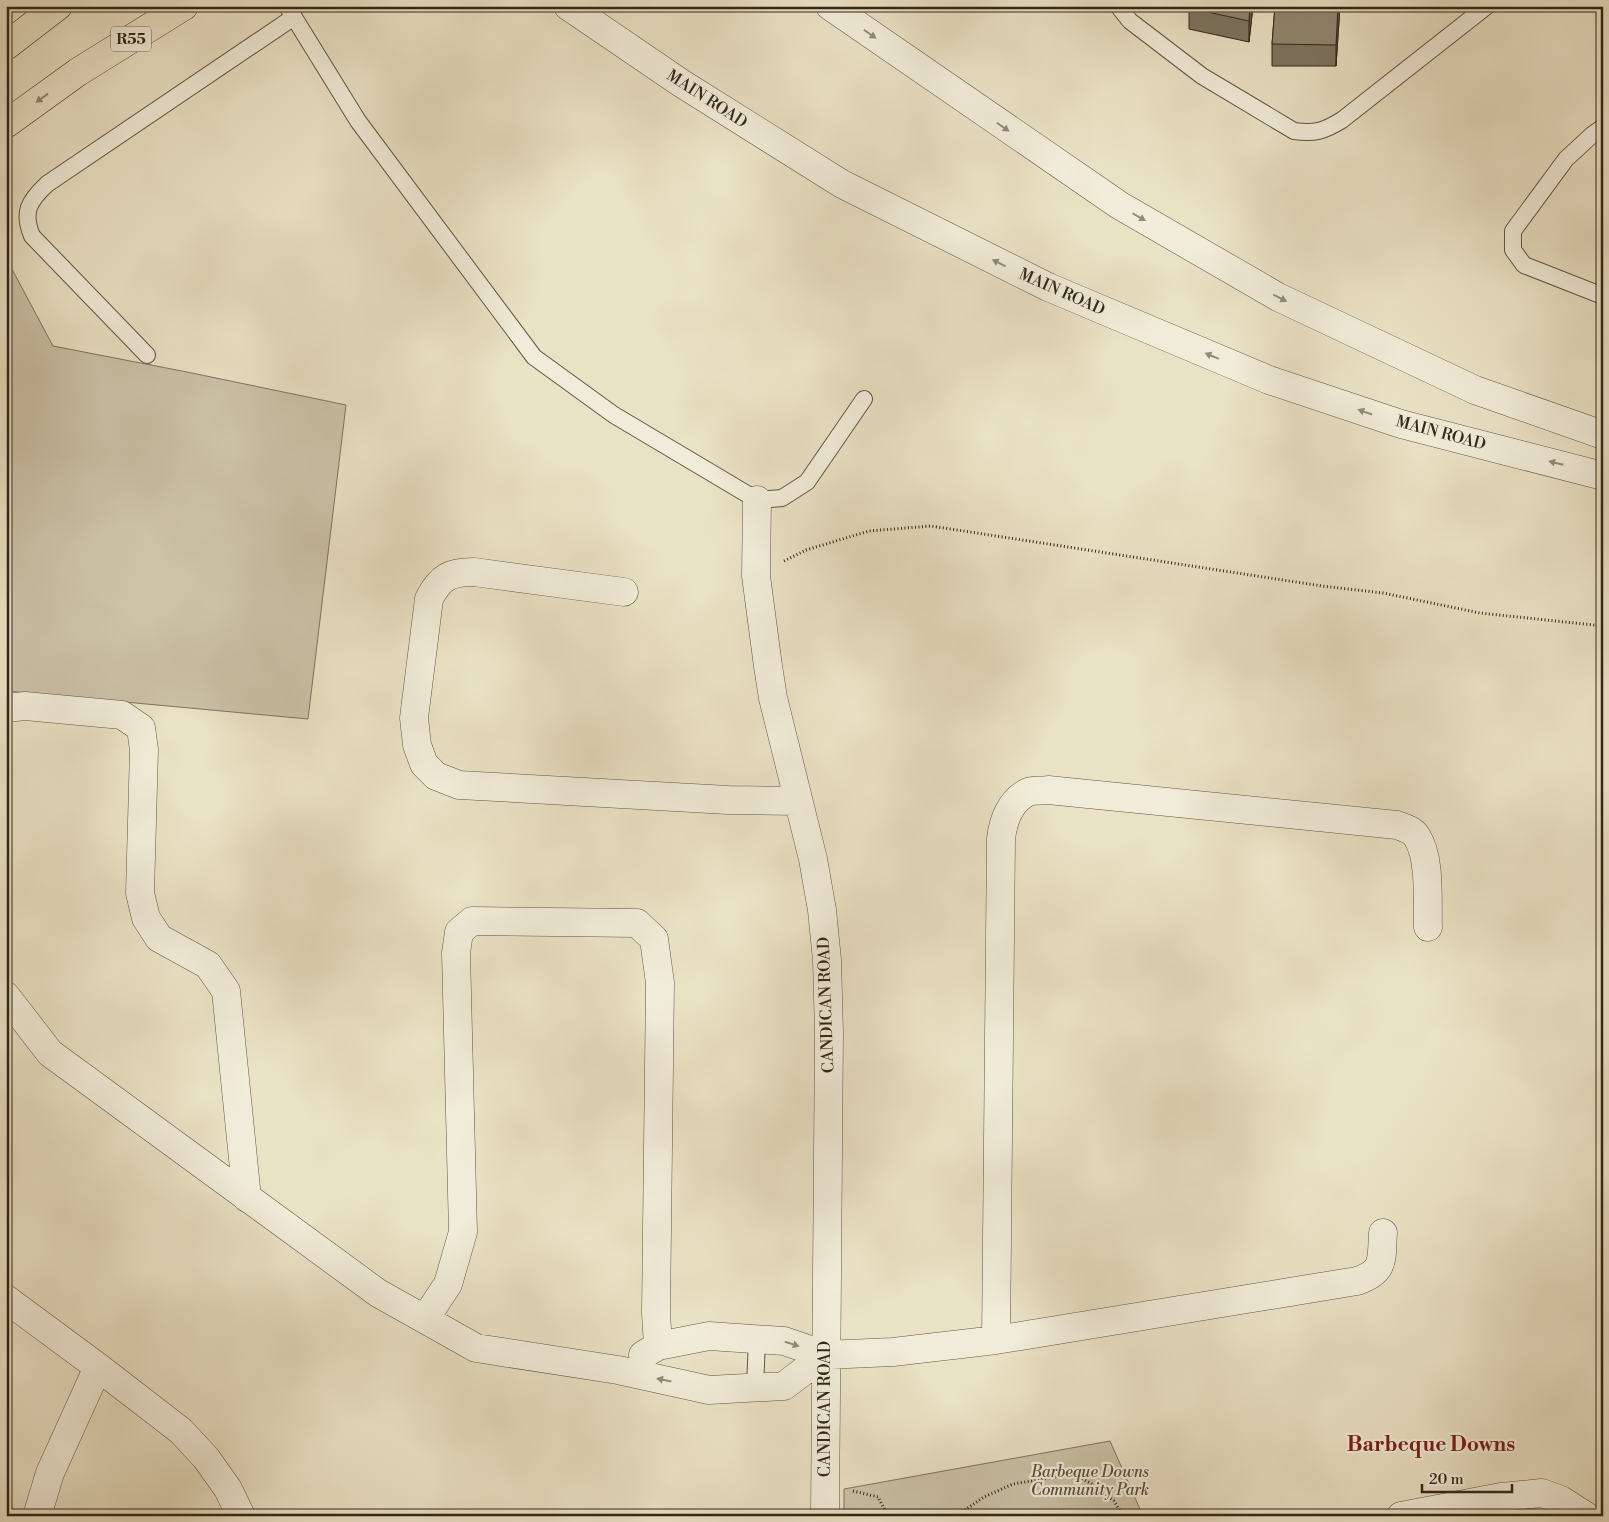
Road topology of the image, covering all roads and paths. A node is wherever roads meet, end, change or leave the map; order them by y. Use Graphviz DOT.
graph roads {
  1 [pos="184,6"];
  2 [pos="568,6"];
  3 [pos="830,6"];
  4 [pos="1118,6"];
  5 [pos="1487,6"];
  6 [pos="50,10"];
  7 [pos="290,12"];
  8 [pos="6,46"];
  9 [pos="6,124"];
  10 [pos="1603,127"];
  11 [pos="1603,296"];
  12 [pos="147,355"];
  13 [pos="864,399"];
  14 [pos="1603,435"];
  15 [pos="1603,476"];
  16 [pos="757,500"];
  17 [pos="756,576"];
  18 [pos="624,592"];
  19 [pos="1603,626"];
  20 [pos="6,708"];
  21 [pos="798,801"];
  22 [pos="1428,927"];
  23 [pos="6,996"];
  24 [pos="248,1198"];
  25 [pos="1383,1233"];
  26 [pos="6,1299"];
  27 [pos="425,1319"];
  28 [pos="757,1340"];
  29 [pos="996,1340"];
  30 [pos="658,1346"];
  31 [pos="825,1355"];
  32 [pos="98,1367"];
  33 [pos="618,1370"];
  34 [pos="755,1387"];
  35 [pos="825,1486"];
  36 [pos="37,1516"];
  37 [pos="241,1516"];
  38 [pos="825,1516"];
  39 [pos="888,1516"];
  40 [pos="956,1516"];
  41 [pos="1123,1516"];
  42 [pos="1401,1516"];
  43 [pos="1586,1516"];
  1 -- 9 [label="main road, R55, one-way"];
  15 -- 2 [label="street, MAIN ROAD, one-way"];
  3 -- 14 [label="street, one-way"];
  4 -- 5 [label="lane"];
  6 -- 8 [label="main road"];
  7 -- 12 [label="lane"];
  7 -- 16 [label="lane"];
  10 -- 11 [label="lane"];
  13 -- 16 [label="lane"];
  16 -- 17 [label="street, CANDICAN ROAD"];
  17 -- 19 [label="path"];
  17 -- 21 [label="street, CANDICAN ROAD"];
  18 -- 21 [label="street"];
  20 -- 24 [label="street"];
  21 -- 31 [label="street, CANDICAN ROAD"];
  22 -- 29 [label="street"];
  23 -- 24 [label="street"];
  24 -- 27 [label="street"];
  25 -- 29 [label="street"];
  26 -- 32 [label="street"];
  27 -- 30 [label="street"];
  27 -- 33 [label="street"];
  28 -- 30 [label="street"];
  28 -- 31 [label="street, one-way"];
  28 -- 34 [label="lane"];
  29 -- 31 [label="street"];
  30 -- 33 [label="street"];
  31 -- 34 [label="street"];
  31 -- 35 [label="street, CANDICAN ROAD"];
  32 -- 36 [label="street"];
  32 -- 37 [label="street"];
  34 -- 33 [label="street, one-way"];
  35 -- 38 [label="street, CANDICAN ROAD"];
  35 -- 39 [label="path"];
  40 -- 41 [label="path"];
  42 -- 43 [label="street"];
}
